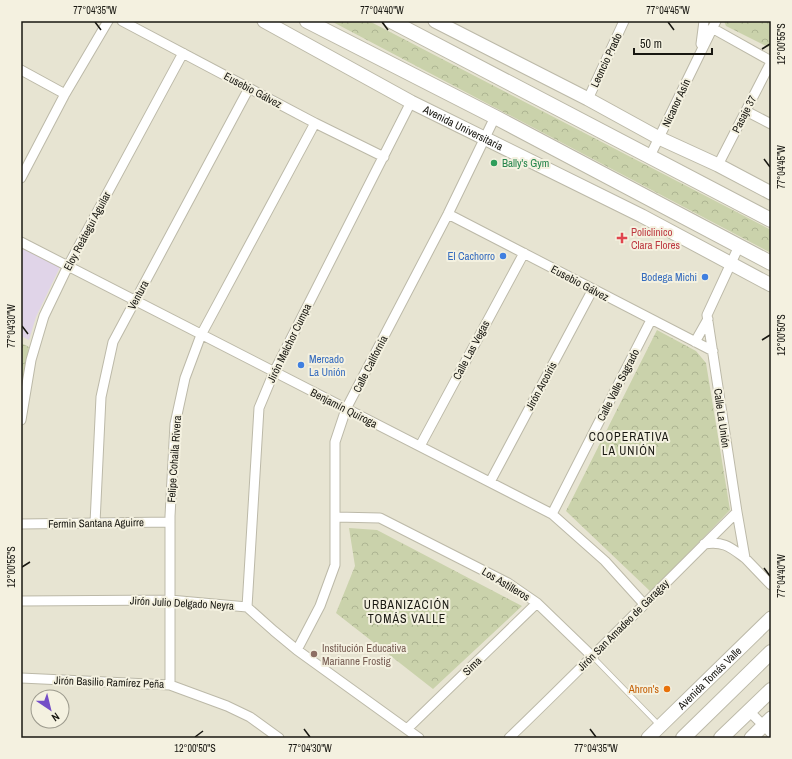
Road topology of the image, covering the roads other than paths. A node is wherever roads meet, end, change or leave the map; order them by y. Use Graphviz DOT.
graph roads {
  1 [pos="108,21"];
  2 [pos="122,21"];
  3 [pos="264,21"];
  4 [pos="307,21"];
  5 [pos="390,21"];
  6 [pos="435,21"];
  7 [pos="623,21"];
  8 [pos="704,21"];
  9 [pos="714,25"];
  10 [pos="701,50"];
  11 [pos="184,53"];
  12 [pos="771,62"];
  13 [pos="21,70"];
  14 [pos="249,88"];
  15 [pos="65,94"];
  16 [pos="588,99"];
  17 [pos="411,102"];
  18 [pos="746,111"];
  19 [pos="495,117"];
  20 [pos="316,123"];
  21 [pos="771,124"];
  22 [pos="659,138"];
  23 [pos="485,139"];
  24 [pos="650,156"];
  25 [pos="384,157"];
  26 [pos="718,165"];
  27 [pos="21,178"];
  28 [pos="771,193"];
  29 [pos="448,214"];
  30 [pos="771,220"];
  31 [pos="21,242"];
  32 [pos="739,246"];
  33 [pos="524,253"];
  34 [pos="730,263"];
  35 [pos="771,263"];
  36 [pos="68,266"];
  37 [pos="771,284"];
  38 [pos="593,290"];
  39 [pos="135,301"];
  40 [pos="708,319"];
  41 [pos="651,320"];
  42 [pos="201,335"];
  43 [pos="695,342"];
  44 [pos="713,351"];
  45 [pos="274,372"];
  46 [pos="346,409"];
  47 [pos="21,420"];
  48 [pos="420,446"];
  49 [pos="490,482"];
  50 [pos="736,512"];
  51 [pos="552,514"];
  52 [pos="336,517"];
  53 [pos="170,522"];
  54 [pos="95,523"];
  55 [pos="21,524"];
  56 [pos="704,544"];
  57 [pos="745,558"];
  58 [pos="771,585"];
  59 [pos="21,600"];
  60 [pos="170,600"];
  61 [pos="537,603"];
  62 [pos="644,604"];
  63 [pos="248,607"];
  64 [pos="771,618"];
  65 [pos="297,650"];
  66 [pos="771,652"];
  67 [pos="593,657"];
  68 [pos="21,678"];
  69 [pos="170,685"];
  70 [pos="771,690"];
  71 [pos="749,711"];
  72 [pos="660,726"];
  73 [pos="768,726"];
  74 [pos="407,729"];
  75 [pos="280,738"];
  76 [pos="419,738"];
  77 [pos="509,738"];
  78 [pos="648,738"];
  79 [pos="683,738"];
  80 [pos="721,738"];
  81 [pos="751,738"];
  1 -- 15 [label="street"];
  2 -- 11 [label="street, Eusebio Gálvez"];
  3 -- 17 [label="main road, Avenida Universitaria"];
  4 -- 19 [label="main road"];
  5 -- 24 [label="main road"];
  6 -- 16 [label="main road"];
  7 -- 16 [label="street, Leoncio Prado"];
  8 -- 10 [label="street, Nicanor Asín"];
  9 -- 10 [label="street, Nicanor Asín"];
  9 -- 12 [label="street"];
  10 -- 22 [label="street, Nicanor Asín"];
  11 -- 14 [label="street, Eusebio Gálvez"];
  11 -- 36 [label="street, Eloy Reátegui Aguilar"];
  12 -- 18 [label="street, Pasaje 37"];
  13 -- 15 [label="street"];
  14 -- 20 [label="street, Eusebio Gálvez"];
  14 -- 39 [label="street, Ventura"];
  15 -- 27 [label="street"];
  16 -- 22 [label="main road"];
  17 -- 23 [label="main road, Avenida Universitaria"];
  17 -- 25 [label="street, Jirón Melchor Cumpa"];
  18 -- 21 [label="street"];
  18 -- 26 [label="street, Pasaje 37"];
  19 -- 23 [label="street, Calle California"];
  19 -- 32 [label="main road"];
  20 -- 25 [label="street, Eusebio Gálvez"];
  20 -- 42 [label="street, Felipe Cohaila Rivera"];
  22 -- 24 [label="street, Nicanor Asín"];
  22 -- 26 [label="main road"];
  23 -- 29 [label="street, Calle California"];
  23 -- 34 [label="main road, Avenida Universitaria"];
  24 -- 30 [label="main road"];
  25 -- 45 [label="street, Jirón Melchor Cumpa"];
  26 -- 28 [label="main road"];
  29 -- 33 [label="street, Eusebio Gálvez"];
  29 -- 46 [label="street, Calle California"];
  31 -- 36 [label="street, Benjamín Quiroga"];
  32 -- 34 [label="street, Calle La Unión"];
  32 -- 35 [label="main road"];
  33 -- 38 [label="street, Eusebio Gálvez"];
  33 -- 48 [label="street, Calle Las Vegas"];
  34 -- 37 [label="main road, Avenida Universitaria"];
  34 -- 40 [label="street, Calle La Unión"];
  36 -- 39 [label="street, Benjamín Quiroga"];
  36 -- 47 [label="street, Eloy Reátegui Aguilar"];
  38 -- 41 [label="street, Eusebio Gálvez"];
  38 -- 49 [label="street, Jirón Arcoíris"];
  39 -- 42 [label="street, Benjamín Quiroga"];
  39 -- 54 [label="street, Ventura"];
  40 -- 43 [label="street"];
  40 -- 44 [label="street, Calle La Unión"];
  41 -- 43 [label="street, Eusebio Gálvez"];
  41 -- 51 [label="street, Calle Valle Sagrado"];
  42 -- 45 [label="street, Benjamín Quiroga"];
  42 -- 53 [label="street, Felipe Cohaila Rivera"];
  43 -- 44 [label="street, Eusebio Gálvez"];
  44 -- 50 [label="street, Calle La Unión"];
  45 -- 46 [label="street, Benjamín Quiroga"];
  45 -- 63 [label="street, Jirón Melchor Cumpa"];
  46 -- 48 [label="street, Benjamín Quiroga"];
  46 -- 52 [label="street, Calle California"];
  48 -- 49 [label="street, Benjamín Quiroga"];
  49 -- 51 [label="street, Benjamín Quiroga"];
  50 -- 56 [label="street, Jirón San Amadeo de Garagay"];
  50 -- 57 [label="street, Calle La Unión"];
  51 -- 62 [label="street, Benjamín Quiroga"];
  52 -- 61 [label="street, Los Astilleros"];
  52 -- 65 [label="street, Calle California"];
  53 -- 54 [label="street, Fermin Santana Aguirre"];
  53 -- 60 [label="street, Felipe Cohaila Rivera"];
  54 -- 55 [label="street, Fermin Santana Aguirre"];
  56 -- 57 [label="street"];
  56 -- 62 [label="street, Jirón San Amadeo de Garagay"];
  57 -- 58 [label="street"];
  59 -- 60 [label="street, Jirón Julio Delgado Neyra"];
  60 -- 63 [label="street, Jirón Julio Delgado Neyra"];
  60 -- 69 [label="street, Felipe Cohaila Rivera"];
  61 -- 67 [label="street, Los Astilleros"];
  61 -- 74 [label="street, Sima"];
  62 -- 67 [label="street, Jirón San Amadeo de Garagay"];
  63 -- 65 [label="street, Jirón Julio Delgado Neyra"];
  64 -- 72 [label="main road, Avenida Tomás Valle"];
  65 -- 74 [label="street, Jirón Julio Delgado Neyra"];
  66 -- 79 [label="main road"];
  67 -- 72 [label="lane, Los Astilleros"];
  67 -- 77 [label="street, Jirón San Amadeo de Garagay"];
  68 -- 69 [label="street, Jirón Basilio Ramírez Peña"];
  69 -- 75 [label="street, Jirón Basilio Ramírez Peña"];
  70 -- 71 [label="main road"];
  71 -- 73 [label="street"];
  71 -- 80 [label="main road"];
  72 -- 78 [label="main road, Avenida Tomás Valle"];
  73 -- 81 [label="main road"];
  74 -- 76 [label="street, Jirón Julio Delgado Neyra"];
}
